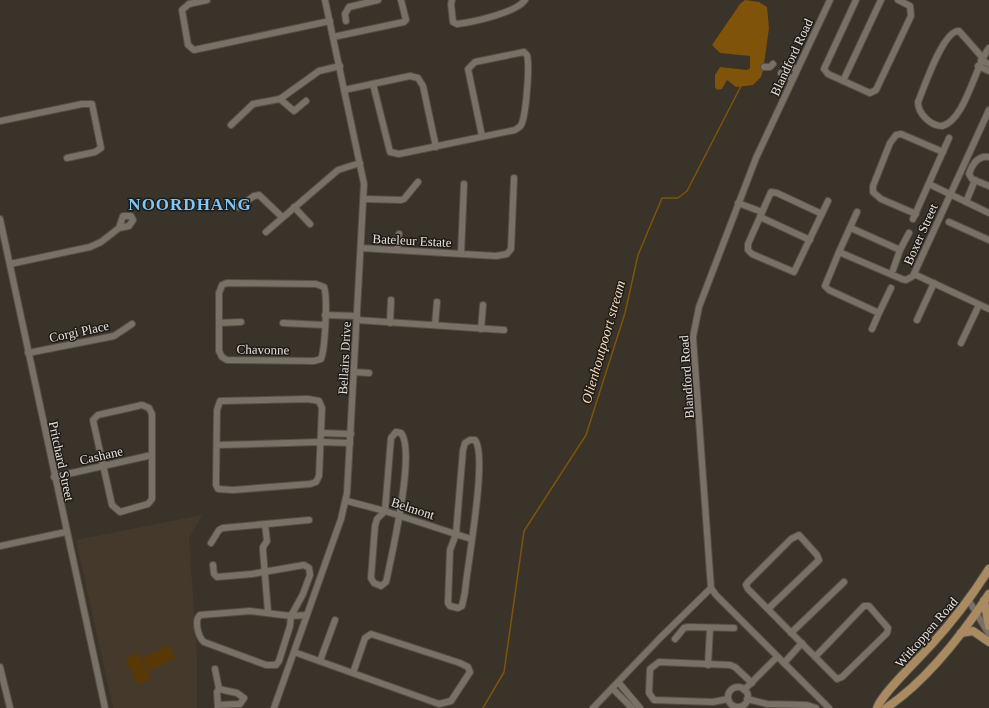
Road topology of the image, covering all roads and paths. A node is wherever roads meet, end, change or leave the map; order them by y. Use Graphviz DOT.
graph roads {
  1 [pos="207,0"];
  2 [pos="325,0"];
  3 [pos="378,0"];
  4 [pos="401,0"];
  5 [pos="452,0"];
  6 [pos="525,0"];
  7 [pos="830,0"];
  8 [pos="847,0"];
  9 [pos="881,0"];
  10 [pos="898,0"];
  11 [pos="855,2"];
  12 [pos="330,21"];
  13 [pos="346,21"];
  14 [pos="333,38"];
  15 [pos="989,48"];
  16 [pos="982,58"];
  17 [pos="773,64"];
  18 [pos="989,64"];
  19 [pos="340,66"];
  20 [pos="784,66"];
  21 [pos="978,66"];
  22 [pos="764,67"];
  23 [pos="797,69"];
  24 [pos="989,72"];
  25 [pos="781,73"];
  26 [pos="793,79"];
  27 [pos="843,81"];
  28 [pos="373,84"];
  29 [pos="344,90"];
  30 [pos="280,99"];
  31 [pos="306,100"];
  32 [pos="989,110"];
  33 [pos="0,121"];
  34 [pos="231,125"];
  35 [pos="482,136"];
  36 [pos="949,138"];
  37 [pos="436,146"];
  38 [pos="943,152"];
  39 [pos="989,157"];
  40 [pos="67,158"];
  41 [pos="360,163"];
  42 [pos="514,178"];
  43 [pos="975,180"];
  44 [pos="418,182"];
  45 [pos="464,184"];
  46 [pos="929,184"];
  47 [pos="989,186"];
  48 [pos="950,195"];
  49 [pos="364,199"];
  50 [pos="828,201"];
  51 [pos="966,202"];
  52 [pos="738,204"];
  53 [pos="238,206"];
  54 [pos="294,207"];
  55 [pos="857,212"];
  56 [pos="989,213"];
  57 [pos="761,214"];
  58 [pos="822,214"];
  59 [pos="282,217"];
  60 [pos="0,219"];
  61 [pos="949,222"];
  62 [pos="310,224"];
  63 [pos="119,228"];
  64 [pos="851,228"];
  65 [pos="266,232"];
  66 [pos="909,233"];
  67 [pos="399,234"];
  68 [pos="810,240"];
  69 [pos="989,240"];
  70 [pos="361,248"];
  71 [pos="397,250"];
  72 [pos="900,250"];
  73 [pos="839,252"];
  74 [pos="461,253"];
  75 [pos="10,264"];
  76 [pos="893,270"];
  77 [pos="914,274"];
  78 [pos="934,283"];
  79 [pos="891,288"];
  80 [pos="391,300"];
  81 [pos="437,302"];
  82 [pos="482,304"];
  83 [pos="978,305"];
  84 [pos="989,309"];
  85 [pos="880,313"];
  86 [pos="325,315"];
  87 [pos="357,318"];
  88 [pos="917,320"];
  89 [pos="241,322"];
  90 [pos="219,323"];
  91 [pos="283,323"];
  92 [pos="390,323"];
  93 [pos="132,324"];
  94 [pos="324,325"];
  95 [pos="435,325"];
  96 [pos="481,329"];
  97 [pos="872,329"];
  98 [pos="504,330"];
  99 [pos="961,343"];
  100 [pos="28,353"];
  101 [pos="354,372"];
  102 [pos="369,374"];
  103 [pos="321,433"];
  104 [pos="351,434"];
  105 [pos="320,442"];
  106 [pos="350,443"];
  107 [pos="218,445"];
  108 [pos="152,455"];
  109 [pos="103,466"];
  110 [pos="54,477"];
  111 [pos="347,501"];
  112 [pos="385,511"];
  113 [pos="400,515"];
  114 [pos="309,520"];
  115 [pos="265,524"];
  116 [pos="66,532"];
  117 [pos="456,534"];
  118 [pos="471,539"];
  119 [pos="211,543"];
  120 [pos="0,546"];
  121 [pos="213,566"];
  122 [pos="989,569"];
  123 [pos="265,571"];
  124 [pos="844,582"];
  125 [pos="711,588"];
  126 [pos="987,598"];
  127 [pos="968,601"];
  128 [pos="768,609"];
  129 [pos="268,612"];
  130 [pos="976,614"];
  131 [pos="306,615"];
  132 [pos="291,616"];
  133 [pos="335,620"];
  134 [pos="989,626"];
  135 [pos="710,628"];
  136 [pos="734,628"];
  137 [pos="792,633"];
  138 [pos="960,633"];
  139 [pos="989,634"];
  140 [pos="676,639"];
  141 [pos="989,642"];
  142 [pos="802,643"];
  143 [pos="294,652"];
  144 [pos="815,656"];
  145 [pos="777,657"];
  146 [pos="320,661"];
  147 [pos="784,663"];
  148 [pos="708,665"];
  149 [pos="0,667"];
  150 [pos="215,670"];
  151 [pos="354,673"];
  152 [pos="619,683"];
  153 [pos="752,683"];
  154 [pos="219,689"];
  155 [pos="613,689"];
  156 [pos="744,690"];
  157 [pos="728,699"];
  158 [pos="747,699"];
  159 [pos="218,706"];
  160 [pos="737,707"];
  161 [pos="10,708"];
  162 [pos="105,708"];
  163 [pos="274,708"];
  164 [pos="593,708"];
  165 [pos="632,708"];
  166 [pos="640,708"];
  167 [pos="816,708"];
  168 [pos="829,708"];
  169 [pos="877,708"];
  170 [pos="886,708"];
  1 -- 12 [label="street"];
  2 -- 12 [label="street, Bellairs Drive"];
  3 -- 13 [label="street"];
  4 -- 14 [label="street"];
  5 -- 6 [label="street"];
  7 -- 23 [label="street, Blandford Road"];
  8 -- 11 [label="street"];
  9 -- 27 [label="street"];
  10 -- 27 [label="street"];
  11 -- 27 [label="street"];
  12 -- 14 [label="street, Bellairs Drive"];
  14 -- 19 [label="street, Bellairs Drive"];
  15 -- 16 [label="street"];
  16 -- 18 [label="street"];
  16 -- 21 [label="street"];
  16 -- 21 [label="street"];
  17 -- 22 [label="street"];
  19 -- 29 [label="street, Bellairs Drive"];
  19 -- 30 [label="street"];
  20 -- 23 [label="street"];
  21 -- 24 [label="street"];
  23 -- 26 [label="street, Blandford Road"];
  25 -- 26 [label="street"];
  26 -- 52 [label="street, Blandford Road"];
  28 -- 29 [label="street"];
  28 -- 37 [label="street"];
  28 -- 37 [label="street"];
  29 -- 41 [label="street, Bellairs Drive"];
  30 -- 31 [label="street"];
  30 -- 34 [label="street"];
  32 -- 48 [label="street, Boxer Street"];
  33 -- 40 [label="street"];
  35 -- 35 [label="street"];
  35 -- 37 [label="street"];
  36 -- 38 [label="street"];
  38 -- 46 [label="street"];
  38 -- 46 [label="street"];
  39 -- 43 [label="street"];
  41 -- 49 [label="street, Bellairs Drive"];
  41 -- 54 [label="street"];
  42 -- 74 [label="street, Bateleur Estate"];
  43 -- 47 [label="street"];
  43 -- 51 [label="street"];
  44 -- 49 [label="street"];
  45 -- 74 [label="street, Bateleur Estate"];
  46 -- 48 [label="street"];
  48 -- 51 [label="street"];
  48 -- 77 [label="street, Boxer Street"];
  49 -- 70 [label="street, Bellairs Drive"];
  50 -- 58 [label="street"];
  51 -- 56 [label="street"];
  52 -- 57 [label="street"];
  52 -- 125 [label="street, Blandford Road"];
  53 -- 59 [label="street"];
  54 -- 59 [label="street"];
  54 -- 62 [label="street"];
  55 -- 64 [label="street"];
  57 -- 58 [label="street"];
  57 -- 68 [label="street"];
  57 -- 68 [label="street"];
  58 -- 68 [label="street"];
  59 -- 65 [label="street"];
  60 -- 75 [label="street, Pritchard Street"];
  61 -- 69 [label="street"];
  63 -- 75 [label="street"];
  64 -- 72 [label="street"];
  64 -- 73 [label="street"];
  66 -- 72 [label="street"];
  67 -- 71 [label="street"];
  70 -- 71 [label="street, Bateleur Estate"];
  70 -- 87 [label="street, Bellairs Drive"];
  71 -- 74 [label="street, Bateleur Estate"];
  72 -- 76 [label="street"];
  73 -- 77 [label="street, Boxer Street"];
  73 -- 85 [label="street"];
  75 -- 100 [label="street, Pritchard Street"];
  77 -- 78 [label="street"];
  78 -- 83 [label="street"];
  78 -- 88 [label="street"];
  79 -- 85 [label="street"];
  80 -- 92 [label="street"];
  81 -- 95 [label="street"];
  82 -- 96 [label="street"];
  83 -- 84 [label="street"];
  83 -- 99 [label="street"];
  85 -- 97 [label="street"];
  86 -- 87 [label="street"];
  86 -- 90 [label="street, Chavonne"];
  86 -- 94 [label="street, Chavonne"];
  87 -- 92 [label="street"];
  87 -- 101 [label="street, Bellairs Drive"];
  89 -- 90 [label="street"];
  90 -- 94 [label="street, Chavonne"];
  91 -- 94 [label="street"];
  92 -- 95 [label="street"];
  93 -- 100 [label="street, Corgi Place"];
  95 -- 96 [label="street"];
  96 -- 98 [label="street"];
  100 -- 110 [label="street, Pritchard Street"];
  101 -- 102 [label="street"];
  101 -- 104 [label="street, Bellairs Drive"];
  103 -- 104 [label="street"];
  103 -- 105 [label="street"];
  103 -- 107 [label="street"];
  104 -- 106 [label="street, Bellairs Drive"];
  105 -- 106 [label="street"];
  105 -- 107 [label="street"];
  105 -- 107 [label="street"];
  106 -- 111 [label="street, Bellairs Drive"];
  108 -- 109 [label="street, Cashane"];
  108 -- 109 [label="street"];
  108 -- 109 [label="street"];
  109 -- 110 [label="street, Cashane"];
  110 -- 116 [label="street, Pritchard Street"];
  111 -- 112 [label="street, Belmont"];
  111 -- 131 [label="street, Bellairs Drive"];
  112 -- 113 [label="street, Belmont"];
  112 -- 113 [label="street"];
  112 -- 113 [label="street"];
  113 -- 117 [label="street, Belmont"];
  114 -- 115 [label="street"];
  115 -- 119 [label="street"];
  115 -- 123 [label="street"];
  116 -- 120 [label="street"];
  116 -- 162 [label="street, Pritchard Street"];
  117 -- 118 [label="street, Belmont"];
  117 -- 118 [label="street"];
  117 -- 118 [label="street"];
  121 -- 123 [label="street"];
  122 -- 127 [label="main road, Witkoppen Road"];
  123 -- 129 [label="street"];
  123 -- 132 [label="street"];
  124 -- 137 [label="street"];
  125 -- 145 [label="street"];
  125 -- 152 [label="street"];
  126 -- 130 [label="main road, Witkoppen Road"];
  126 -- 134 [label="main road"];
  127 -- 130 [label="street"];
  127 -- 169 [label="main road, Witkoppen Road"];
  128 -- 128 [label="street"];
  128 -- 137 [label="street"];
  129 -- 132 [label="street"];
  129 -- 132 [label="street"];
  130 -- 138 [label="main road, Witkoppen Road"];
  130 -- 139 [label="street"];
  131 -- 132 [label="street"];
  131 -- 143 [label="street, Bellairs Drive"];
  133 -- 146 [label="street"];
  135 -- 136 [label="street"];
  135 -- 140 [label="street"];
  135 -- 148 [label="street"];
  137 -- 142 [label="street"];
  138 -- 141 [label="main road"];
  138 -- 170 [label="main road, Witkoppen Road"];
  142 -- 144 [label="street"];
  142 -- 147 [label="street"];
  143 -- 146 [label="street"];
  143 -- 163 [label="street, Bellairs Drive"];
  144 -- 144 [label="street"];
  145 -- 147 [label="street"];
  145 -- 153 [label="street"];
  146 -- 151 [label="street"];
  147 -- 168 [label="street"];
  148 -- 153 [label="street"];
  148 -- 157 [label="street"];
  149 -- 161 [label="street"];
  150 -- 154 [label="street"];
  151 -- 151 [label="street"];
  152 -- 155 [label="street"];
  152 -- 166 [label="street"];
  153 -- 156 [label="street"];
  154 -- 159 [label="street"];
  154 -- 159 [label="street"];
  155 -- 164 [label="street"];
  155 -- 165 [label="street"];
  156 -- 157 [label="street"];
  156 -- 158 [label="street"];
  157 -- 160 [label="street"];
  158 -- 160 [label="street"];
  158 -- 167 [label="street"];
}
